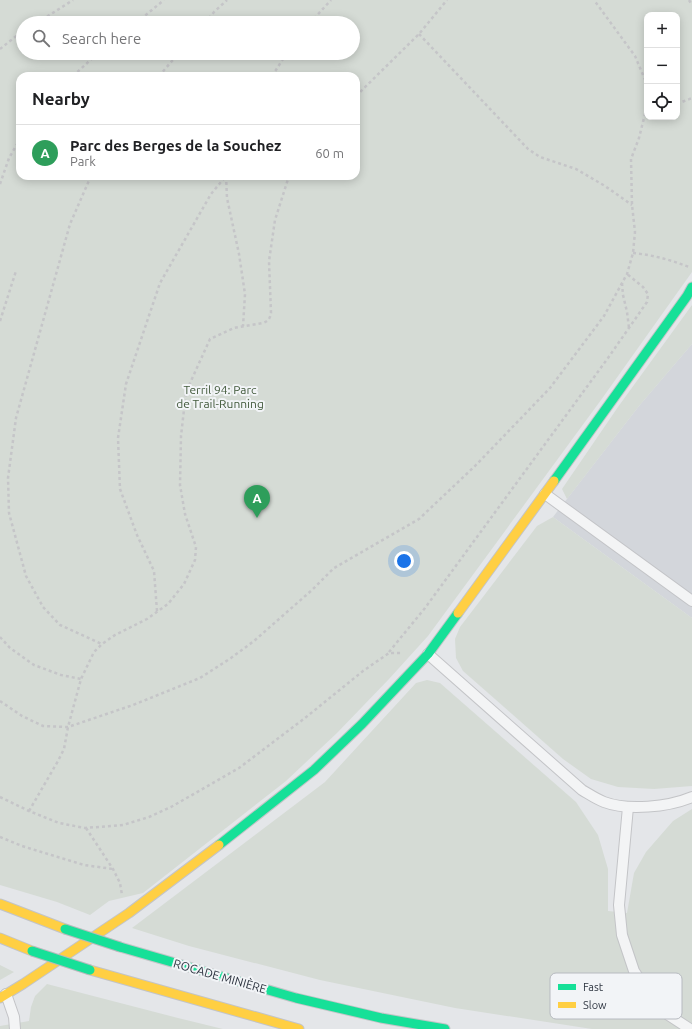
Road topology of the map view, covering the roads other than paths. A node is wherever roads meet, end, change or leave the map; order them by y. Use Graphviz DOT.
graph roads {
  1 [pos="692,287"];
  2 [pos="545,494"];
  3 [pos="692,601"];
  4 [pos="428,654"];
  5 [pos="692,797"];
  6 [pos="628,807"];
  7 [pos="0,904"];
  8 [pos="0,938"];
  9 [pos="635,973"];
  10 [pos="3,996"];
  11 [pos="675,1019"];
  12 [pos="15,1029"];
  13 [pos="299,1029"];
  14 [pos="444,1029"];
  15 [pos="690,1029"];
  1 -- 2 [label="main road"];
  2 -- 3 [label="lane"];
  2 -- 4 [label="main road"];
  4 -- 6 [label="lane"];
  4 -- 10 [label="main road"];
  5 -- 6 [label="lane"];
  6 -- 9 [label="lane"];
  7 -- 14 [label="main road, ROCADE MINIÈRE, bridge"];
  8 -- 13 [label="main road, bridge"];
  10 -- 12 [label="lane"];
  11 -- 15 [label="lane"];
}
